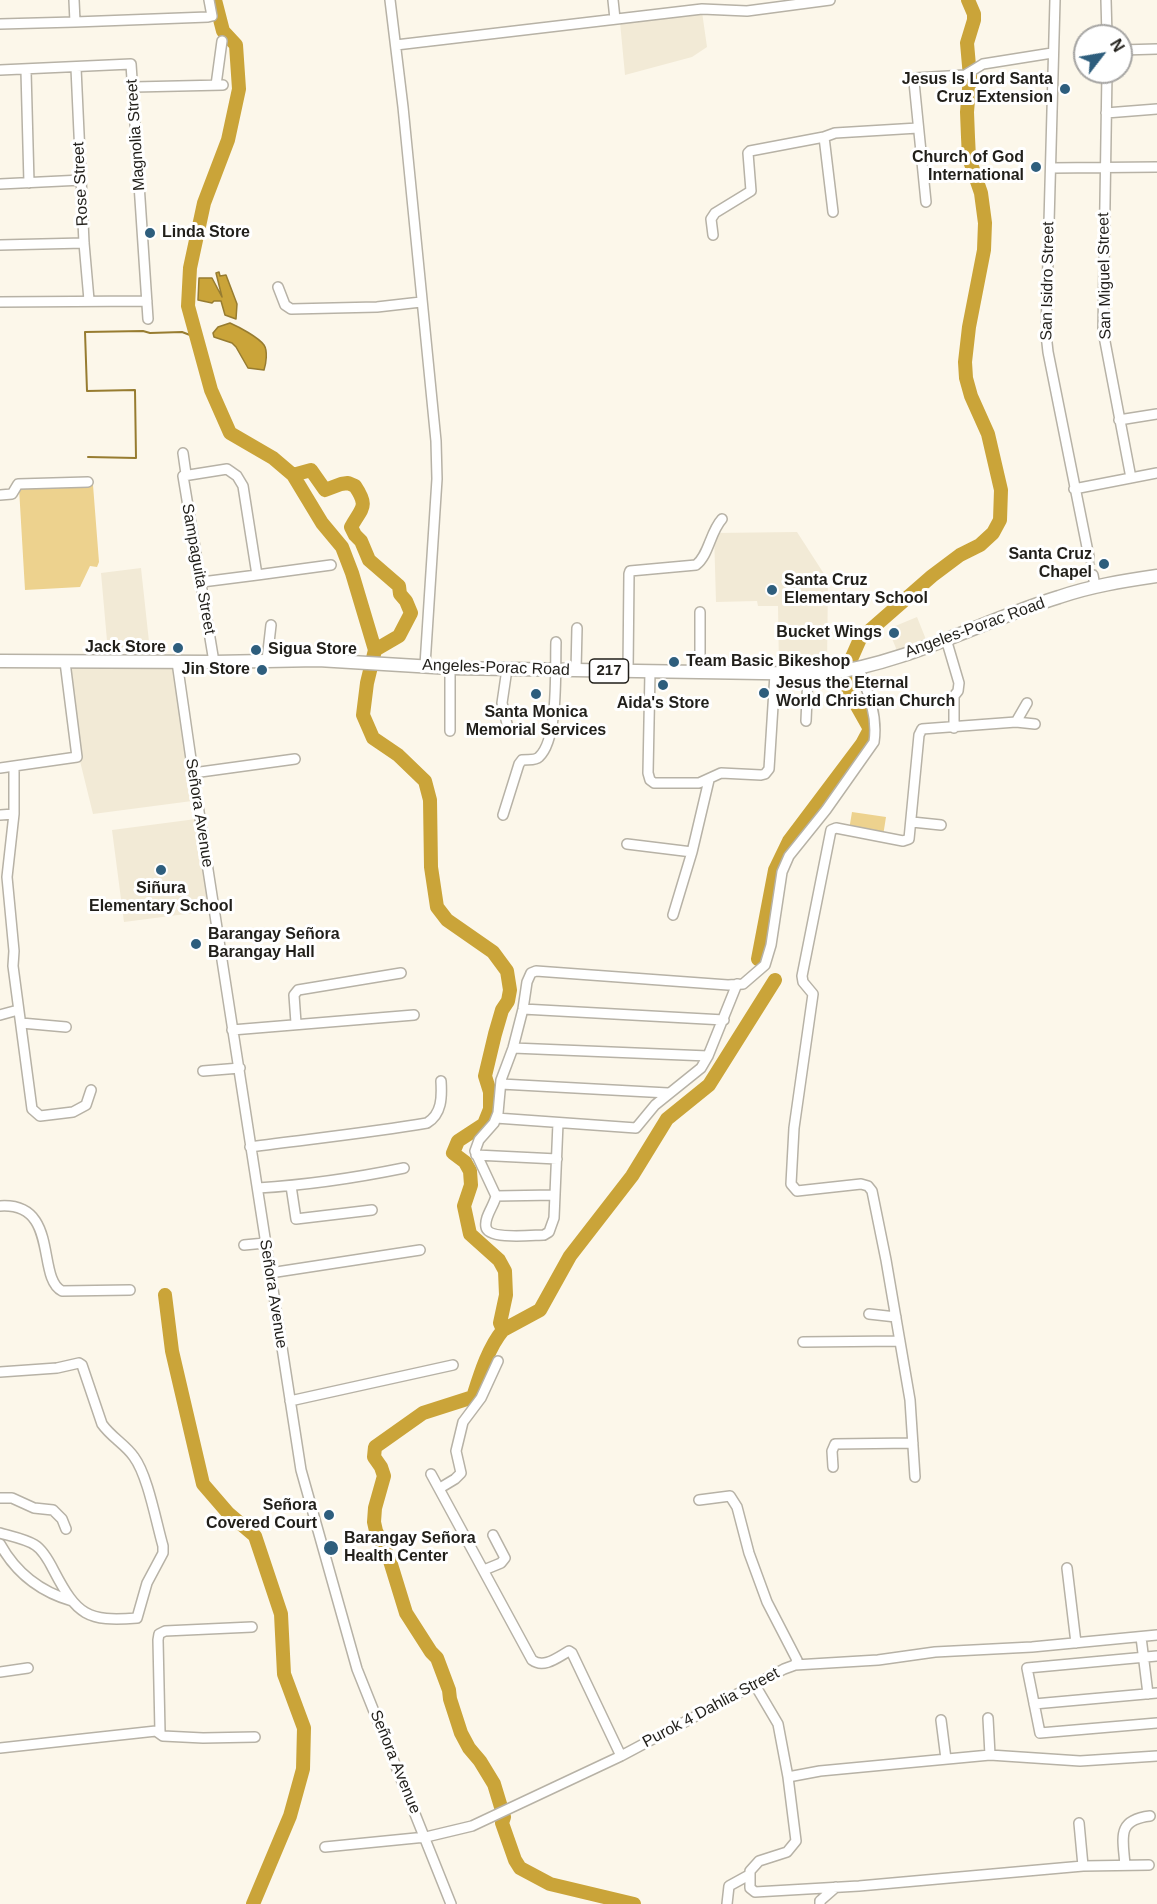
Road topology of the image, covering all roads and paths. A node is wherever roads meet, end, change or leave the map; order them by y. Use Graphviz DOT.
graph roads {
  1 [pos="74,0"];
  2 [pos="209,0"];
  3 [pos="390,0"];
  4 [pos="613,0"];
  5 [pos="830,0"];
  6 [pos="1054,0"];
  7 [pos="1107,0"];
  8 [pos="615,20"];
  9 [pos="75,22"];
  10 [pos="0,24"];
  11 [pos="1107,24"];
  12 [pos="222,41"];
  13 [pos="396,45"];
  14 [pos="1157,49"];
  15 [pos="1133,50"];
  16 [pos="1052,53"];
  17 [pos="76,68"];
  18 [pos="0,70"];
  19 [pos="26,70"];
  20 [pos="1107,84"];
  21 [pos="134,87"];
  22 [pos="1157,109"];
  23 [pos="1106,113"];
  24 [pos="918,128"];
  25 [pos="824,137"];
  26 [pos="1104,167"];
  27 [pos="1157,167"];
  28 [pos="1051,168"];
  29 [pos="81,180"];
  30 [pos="29,183"];
  31 [pos="0,184"];
  32 [pos="926,202"];
  33 [pos="833,212"];
  34 [pos="713,235"];
  35 [pos="84,243"];
  36 [pos="0,245"];
  37 [pos="278,287"];
  38 [pos="89,300"];
  39 [pos="147,301"];
  40 [pos="0,302"];
  41 [pos="421,302"];
  42 [pos="148,319"];
  43 [pos="1157,414"];
  44 [pos="1119,420"];
  45 [pos="183,453"];
  46 [pos="1157,473"];
  47 [pos="184,475"];
  48 [pos="1131,478"];
  49 [pos="88,482"];
  50 [pos="1074,489"];
  51 [pos="0,495"];
  52 [pos="722,519"];
  53 [pos="1089,557"];
  54 [pos="331,565"];
  55 [pos="257,575"];
  56 [pos="1157,576"];
  57 [pos="202,582"];
  58 [pos="700,612"];
  59 [pos="271,625"];
  60 [pos="577,628"];
  61 [pos="946,639"];
  62 [pos="556,642"];
  63 [pos="267,660"];
  64 [pos="0,661"];
  65 [pos="65,662"];
  66 [pos="177,662"];
  67 [pos="214,662"];
  68 [pos="424,665"];
  69 [pos="450,668"];
  70 [pos="856,668"];
  71 [pos="507,669"];
  72 [pos="555,670"];
  73 [pos="576,671"];
  74 [pos="628,671"];
  75 [pos="650,672"];
  76 [pos="700,673"];
  77 [pos="775,674"];
  78 [pos="808,674"];
  79 [pos="1027,703"];
  80 [pos="806,721"];
  81 [pos="1016,722"];
  82 [pos="1035,724"];
  83 [pos="508,728"];
  84 [pos="954,728"];
  85 [pos="450,731"];
  86 [pos="295,759"];
  87 [pos="14,766"];
  88 [pos="0,768"];
  89 [pos="193,773"];
  90 [pos="709,780"];
  91 [pos="14,814"];
  92 [pos="0,815"];
  93 [pos="503,815"];
  94 [pos="912,822"];
  95 [pos="941,825"];
  96 [pos="627,844"];
  97 [pos="692,852"];
  98 [pos="5,858"];
  99 [pos="5,902"];
  100 [pos="674,915"];
  101 [pos="401,973"];
  102 [pos="737,984"];
  103 [pos="18,1010"];
  104 [pos="523,1010"];
  105 [pos="0,1015"];
  106 [pos="414,1015"];
  107 [pos="724,1020"];
  108 [pos="21,1023"];
  109 [pos="296,1023"];
  110 [pos="66,1027"];
  111 [pos="232,1030"];
  112 [pos="513,1048"];
  113 [pos="708,1056"];
  114 [pos="240,1068"];
  115 [pos="203,1071"];
  116 [pos="441,1081"];
  117 [pos="501,1084"];
  118 [pos="91,1090"];
  119 [pos="669,1092"];
  120 [pos="496,1118"];
  121 [pos="558,1123"];
  122 [pos="250,1147"];
  123 [pos="476,1155"];
  124 [pos="557,1159"];
  125 [pos="404,1168"];
  126 [pos="291,1186"];
  127 [pos="258,1188"];
  128 [pos="496,1196"];
  129 [pos="555,1196"];
  130 [pos="0,1206"];
  131 [pos="372,1210"];
  132 [pos="265,1243"];
  133 [pos="244,1245"];
  134 [pos="420,1250"];
  135 [pos="270,1273"];
  136 [pos="130,1290"];
  137 [pos="869,1314"];
  138 [pos="896,1317"];
  139 [pos="900,1341"];
  140 [pos="803,1342"];
  141 [pos="498,1361"];
  142 [pos="453,1365"];
  143 [pos="0,1372"];
  144 [pos="290,1401"];
  145 [pos="913,1443"];
  146 [pos="832,1467"];
  147 [pos="431,1474"];
  148 [pos="915,1477"];
  149 [pos="440,1488"];
  150 [pos="0,1498"];
  151 [pos="699,1500"];
  152 [pos="66,1529"];
  153 [pos="0,1533"];
  154 [pos="493,1535"];
  155 [pos="0,1544"];
  156 [pos="1067,1568"];
  157 [pos="484,1570"];
  158 [pos="72,1601"];
  159 [pos="252,1627"];
  160 [pos="1157,1635"];
  161 [pos="1141,1637"];
  162 [pos="1076,1643"];
  163 [pos="1157,1656"];
  164 [pos="1144,1658"];
  165 [pos="795,1665"];
  166 [pos="27,1668"];
  167 [pos="0,1672"];
  168 [pos="755,1685"];
  169 [pos="1152,1693"];
  170 [pos="1034,1704"];
  171 [pos="988,1718"];
  172 [pos="941,1720"];
  173 [pos="1157,1723"];
  174 [pos="160,1732"];
  175 [pos="255,1737"];
  176 [pos="0,1748"];
  177 [pos="990,1755"];
  178 [pos="621,1756"];
  179 [pos="1157,1756"];
  180 [pos="946,1759"];
  181 [pos="788,1777"];
  182 [pos="1150,1816"];
  183 [pos="1079,1823"];
  184 [pos="426,1837"];
  185 [pos="325,1847"];
  186 [pos="1125,1865"];
  187 [pos="1149,1865"];
  188 [pos="1083,1866"];
  189 [pos="749,1875"];
  190 [pos="836,1887"];
  191 [pos="451,1904"];
  192 [pos="727,1904"];
  193 [pos="820,1904"];
  1 -- 9 [label="street"];
  2 -- 9 [label="street"];
  3 -- 13 [label="street"];
  4 -- 8 [label="street"];
  5 -- 8 [label="street"];
  6 -- 16 [label="street, San Isidro Street"];
  7 -- 11 [label="street"];
  8 -- 13 [label="street"];
  9 -- 10 [label="street"];
  12 -- 21 [label="street"];
  13 -- 41 [label="street"];
  14 -- 15 [label="street"];
  16 -- 24 [label="street"];
  16 -- 28 [label="street, San Isidro Street"];
  17 -- 19 [label="street, Magnolia Street"];
  17 -- 21 [label="street, Magnolia Street"];
  17 -- 29 [label="street, Rose Street"];
  18 -- 19 [label="street, Magnolia Street"];
  19 -- 30 [label="street"];
  20 -- 23 [label="street, San Miguel Street"];
  21 -- 39 [label="street, Magnolia Street"];
  22 -- 23 [label="street"];
  23 -- 26 [label="street, San Miguel Street"];
  24 -- 25 [label="street"];
  24 -- 32 [label="street"];
  25 -- 33 [label="street"];
  25 -- 34 [label="street"];
  26 -- 27 [label="street"];
  26 -- 28 [label="street"];
  26 -- 44 [label="street, San Miguel Street"];
  28 -- 50 [label="street, San Isidro Street"];
  29 -- 30 [label="street"];
  29 -- 35 [label="street, Rose Street"];
  30 -- 31 [label="street"];
  35 -- 36 [label="street"];
  35 -- 38 [label="street, Rose Street"];
  37 -- 41 [label="street"];
  38 -- 39 [label="street"];
  38 -- 40 [label="street"];
  39 -- 42 [label="street, Magnolia Street"];
  41 -- 68 [label="street"];
  43 -- 44 [label="street"];
  44 -- 48 [label="street, San Miguel Street"];
  45 -- 47 [label="street, Sampaguita Street"];
  46 -- 48 [label="street"];
  47 -- 55 [label="street"];
  47 -- 57 [label="street, Sampaguita Street"];
  48 -- 50 [label="street"];
  49 -- 51 [label="street"];
  50 -- 53 [label="street, San Isidro Street"];
  52 -- 74 [label="street"];
  54 -- 55 [label="street"];
  55 -- 57 [label="street"];
  56 -- 61 [label="main road, Angeles-Porac Road / 217"];
  57 -- 67 [label="street, Sampaguita Street"];
  58 -- 76 [label="street"];
  59 -- 63 [label="street"];
  60 -- 73 [label="street"];
  61 -- 70 [label="main road, Angeles-Porac Road / 217"];
  61 -- 84 [label="street"];
  62 -- 72 [label="street"];
  63 -- 67 [label="main road, Angeles-Porac Road / 217"];
  63 -- 68 [label="main road, Angeles-Porac Road / 217"];
  64 -- 65 [label="main road, Angeles-Porac Road / 217"];
  65 -- 66 [label="main road, Angeles-Porac Road / 217"];
  65 -- 87 [label="street"];
  66 -- 67 [label="main road, Angeles-Porac Road / 217"];
  66 -- 89 [label="street, Señora Avenue"];
  68 -- 69 [label="main road, Angeles-Porac Road / 217"];
  69 -- 71 [label="main road, Angeles-Porac Road / 217"];
  69 -- 85 [label="street"];
  70 -- 78 [label="main road, Angeles-Porac Road / 217"];
  70 -- 102 [label="street"];
  71 -- 72 [label="main road, Angeles-Porac Road / 217"];
  71 -- 83 [label="street"];
  72 -- 73 [label="main road, Angeles-Porac Road / 217"];
  72 -- 93 [label="street"];
  73 -- 74 [label="main road, Angeles-Porac Road / 217"];
  74 -- 75 [label="main road, Angeles-Porac Road / 217"];
  75 -- 76 [label="main road, Angeles-Porac Road / 217"];
  75 -- 90 [label="street"];
  76 -- 77 [label="main road, Angeles-Porac Road / 217"];
  77 -- 78 [label="main road, Angeles-Porac Road / 217"];
  77 -- 90 [label="street"];
  78 -- 80 [label="street"];
  79 -- 81 [label="street"];
  81 -- 82 [label="street"];
  81 -- 84 [label="street"];
  84 -- 94 [label="street"];
  86 -- 89 [label="street"];
  87 -- 88 [label="street"];
  87 -- 91 [label="street"];
  89 -- 111 [label="street, Señora Avenue"];
  90 -- 97 [label="street"];
  91 -- 92 [label="street"];
  91 -- 98 [label="street"];
  94 -- 95 [label="street"];
  94 -- 138 [label="street"];
  96 -- 97 [label="street"];
  97 -- 100 [label="street"];
  98 -- 99 [label="street"];
  99 -- 103 [label="street"];
  101 -- 109 [label="street"];
  102 -- 104 [label="street"];
  102 -- 107 [label="street"];
  103 -- 105 [label="street"];
  103 -- 108 [label="street"];
  104 -- 107 [label="street"];
  104 -- 112 [label="street"];
  106 -- 109 [label="street"];
  107 -- 113 [label="street"];
  108 -- 110 [label="street"];
  108 -- 118 [label="street"];
  109 -- 111 [label="street"];
  111 -- 114 [label="street, Señora Avenue"];
  112 -- 113 [label="street"];
  112 -- 117 [label="street"];
  113 -- 119 [label="street"];
  114 -- 115 [label="street"];
  114 -- 122 [label="street, Señora Avenue"];
  116 -- 122 [label="street"];
  117 -- 119 [label="street"];
  117 -- 120 [label="street"];
  119 -- 121 [label="street"];
  120 -- 121 [label="street"];
  120 -- 123 [label="street"];
  121 -- 124 [label="street"];
  122 -- 127 [label="street, Señora Avenue"];
  123 -- 124 [label="street"];
  123 -- 128 [label="street"];
  124 -- 129 [label="street"];
  125 -- 126 [label="street"];
  126 -- 127 [label="street"];
  126 -- 131 [label="street"];
  127 -- 132 [label="street, Señora Avenue"];
  128 -- 129 [label="street"];
  128 -- 129 [label="street"];
  130 -- 136 [label="street"];
  132 -- 133 [label="street"];
  132 -- 135 [label="street, Señora Avenue"];
  134 -- 135 [label="street"];
  135 -- 144 [label="street, Señora Avenue"];
  137 -- 138 [label="street"];
  138 -- 139 [label="street"];
  139 -- 140 [label="street"];
  139 -- 145 [label="street"];
  141 -- 149 [label="street"];
  142 -- 144 [label="street"];
  143 -- 158 [label="street"];
  144 -- 184 [label="street, Señora Avenue"];
  145 -- 146 [label="street"];
  145 -- 148 [label="street"];
  147 -- 149 [label="street"];
  149 -- 157 [label="street"];
  150 -- 152 [label="street"];
  151 -- 165 [label="street"];
  153 -- 158 [label="street"];
  154 -- 157 [label="street"];
  155 -- 158 [label="street"];
  156 -- 162 [label="street"];
  157 -- 178 [label="street"];
  159 -- 174 [label="street"];
  160 -- 161 [label="street, Purok 4 Dahlia Street"];
  161 -- 162 [label="street, Purok 4 Dahlia Street"];
  161 -- 164 [label="street"];
  162 -- 165 [label="street, Purok 4 Dahlia Street"];
  163 -- 164 [label="street"];
  164 -- 169 [label="street"];
  164 -- 170 [label="street"];
  165 -- 168 [label="street, Purok 4 Dahlia Street"];
  166 -- 167 [label="street"];
  168 -- 178 [label="street, Purok 4 Dahlia Street"];
  168 -- 181 [label="street"];
  169 -- 170 [label="street"];
  170 -- 173 [label="street"];
  171 -- 177 [label="street"];
  172 -- 180 [label="street"];
  174 -- 175 [label="street"];
  174 -- 176 [label="street"];
  177 -- 179 [label="street"];
  177 -- 180 [label="street"];
  178 -- 184 [label="street, Purok 4 Dahlia Street"];
  180 -- 181 [label="street"];
  181 -- 189 [label="street"];
  182 -- 186 [label="street"];
  183 -- 188 [label="street"];
  184 -- 185 [label="street, Purok 4 Dahlia Street"];
  184 -- 191 [label="street, Señora Avenue"];
  186 -- 187 [label="street"];
  186 -- 188 [label="street"];
  188 -- 190 [label="street"];
  189 -- 190 [label="street"];
  189 -- 192 [label="street"];
  190 -- 193 [label="street"];
}
